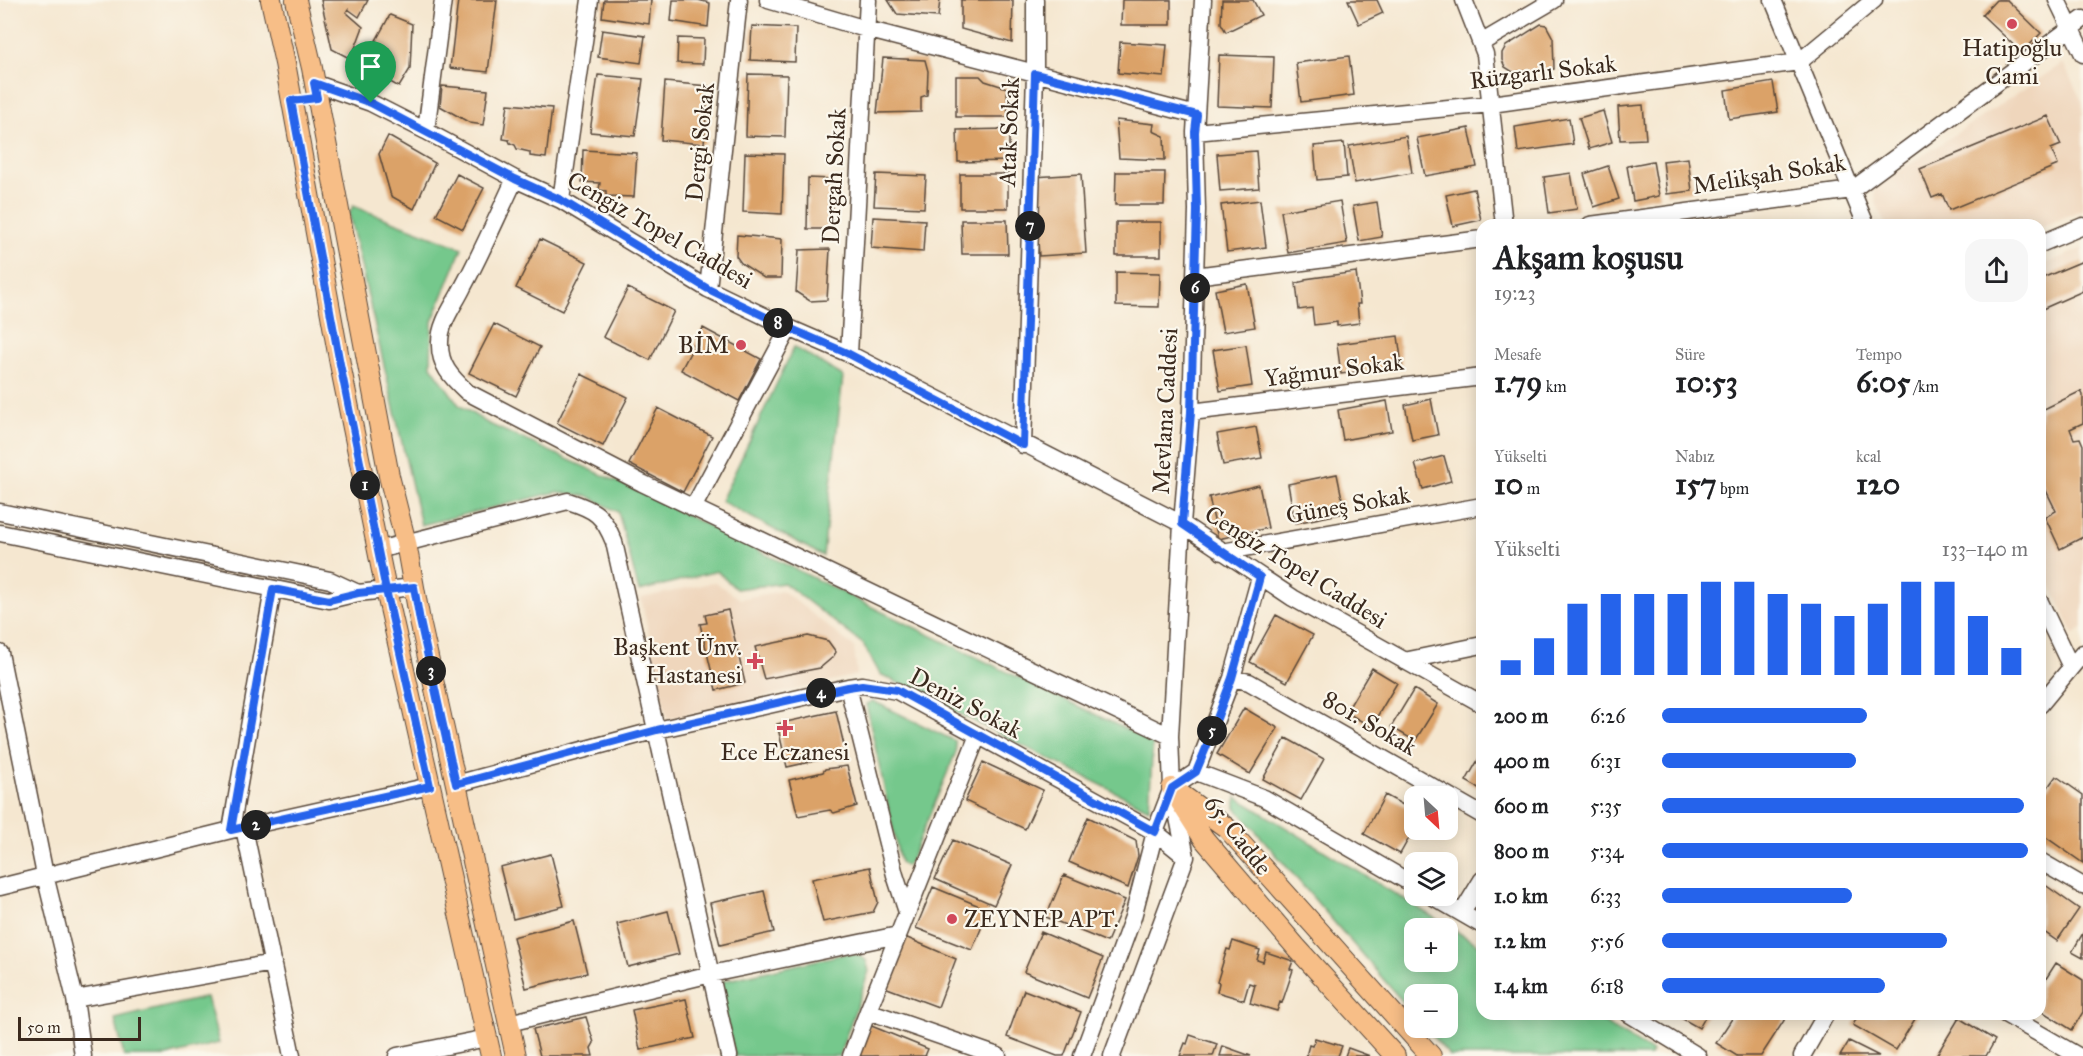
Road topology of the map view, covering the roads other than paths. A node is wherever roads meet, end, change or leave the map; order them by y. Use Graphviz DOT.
graph roads {
  1 [pos="271,0"];
  2 [pos="296,0"];
  3 [pos="443,0"];
  4 [pos="590,0"];
  5 [pos="739,0"];
  6 [pos="768,0"];
  7 [pos="868,0"];
  8 [pos="1035,0"];
  9 [pos="1203,0"];
  10 [pos="1464,0"];
  11 [pos="1554,0"];
  12 [pos="1773,0"];
  13 [pos="1874,0"];
  14 [pos="2057,0"];
  15 [pos="2077,24"];
  16 [pos="866,29"];
  17 [pos="1481,44"];
  18 [pos="2083,54"];
  19 [pos="1799,62"];
  20 [pos="286,70"];
  21 [pos="1035,74"];
  22 [pos="314,83"];
  23 [pos="291,101"];
  24 [pos="1491,104"];
  25 [pos="1197,115"];
  26 [pos="426,131"];
  27 [pos="1195,132"];
  28 [pos="515,179"];
  29 [pos="1852,190"];
  30 [pos="561,200"];
  31 [pos="1503,219"];
  32 [pos="1635,219"];
  33 [pos="1864,219"];
  34 [pos="2083,226"];
  35 [pos="1476,240"];
  36 [pos="2046,241"];
  37 [pos="1195,276"];
  38 [pos="708,289"];
  39 [pos="789,328"];
  40 [pos="849,354"];
  41 [pos="1476,378"];
  42 [pos="1191,412"];
  43 [pos="1023,445"];
  44 [pos="1476,507"];
  45 [pos="693,508"];
  46 [pos="0,512"];
  47 [pos="1182,524"];
  48 [pos="0,533"];
  49 [pos="406,543"];
  50 [pos="378,550"];
  51 [pos="1222,552"];
  52 [pos="1260,577"];
  53 [pos="414,587"];
  54 [pos="273,589"];
  55 [pos="386,590"];
  56 [pos="358,593"];
  57 [pos="2046,615"];
  58 [pos="1476,646"];
  59 [pos="0,653"];
  60 [pos="2083,653"];
  61 [pos="1404,661"];
  62 [pos="2071,667"];
  63 [pos="1232,678"];
  64 [pos="848,687"];
  65 [pos="2046,698"];
  66 [pos="1476,701"];
  67 [pos="657,730"];
  68 [pos="978,735"];
  69 [pos="1170,736"];
  70 [pos="1196,772"];
  71 [pos="456,784"];
  72 [pos="430,786"];
  73 [pos="1172,788"];
  74 [pos="1476,812"];
  75 [pos="238,829"];
  76 [pos="1155,832"];
  77 [pos="1186,857"];
  78 [pos="2046,864"];
  79 [pos="45,875"];
  80 [pos="1404,879"];
  81 [pos="2083,886"];
  82 [pos="0,887"];
  83 [pos="1476,890"];
  84 [pos="1450,906"];
  85 [pos="907,912"];
  86 [pos="1462,913"];
  87 [pos="1476,921"];
  88 [pos="898,935"];
  89 [pos="273,963"];
  90 [pos="711,974"];
  91 [pos="75,999"];
  92 [pos="868,1011"];
  93 [pos="1639,1020"];
  94 [pos="1820,1020"];
  95 [pos="2015,1020"];
  96 [pos="509,1023"];
  97 [pos="489,1047"];
  98 [pos="83,1056"];
  99 [pos="292,1056"];
  100 [pos="397,1056"];
  101 [pos="516,1056"];
  102 [pos="729,1056"];
  103 [pos="851,1056"];
  104 [pos="998,1056"];
  105 [pos="1082,1056"];
  106 [pos="1112,1056"];
  107 [pos="1395,1056"];
  108 [pos="1431,1056"];
  109 [pos="1698,1056"];
  110 [pos="1802,1056"];
  111 [pos="2078,1056"];
  1 -- 20 [label="main road"];
  2 -- 22 [label="main road"];
  3 -- 26 [label="street"];
  4 -- 30 [label="street"];
  5 -- 38 [label="street, Dergi Sokak"];
  6 -- 16 [label="street"];
  7 -- 16 [label="street, Dergah Sokak"];
  8 -- 21 [label="street, Atak Sokak"];
  9 -- 25 [label="street, Mevlana Caddesi"];
  10 -- 17 [label="street"];
  11 -- 17 [label="street"];
  12 -- 19 [label="street"];
  13 -- 19 [label="street"];
  14 -- 15 [label="street"];
  15 -- 18 [label="street"];
  15 -- 29 [label="street, Melikşah Sokak"];
  16 -- 21 [label="street"];
  16 -- 40 [label="street, Dergah Sokak"];
  17 -- 24 [label="street"];
  19 -- 24 [label="street, Rüzgarlı Sokak"];
  19 -- 29 [label="street"];
  20 -- 22 [label="main road"];
  20 -- 23 [label="main road"];
  21 -- 25 [label="street"];
  21 -- 43 [label="street, Atak Sokak"];
  22 -- 23 [label="main road"];
  22 -- 26 [label="street, Cengiz Topel Caddesi"];
  22 -- 49 [label="main road"];
  23 -- 50 [label="main road"];
  24 -- 27 [label="street, Rüzgarlı Sokak"];
  24 -- 31 [label="street"];
  25 -- 27 [label="street, Mevlana Caddesi"];
  26 -- 28 [label="street, Cengiz Topel Caddesi"];
  27 -- 37 [label="street, Mevlana Caddesi"];
  28 -- 30 [label="street, Cengiz Topel Caddesi"];
  28 -- 45 [label="street"];
  29 -- 32 [label="street, Melikşah Sokak"];
  29 -- 33 [label="street"];
  30 -- 38 [label="street, Cengiz Topel Caddesi"];
  34 -- 36 [label="street"];
  35 -- 37 [label="street"];
  37 -- 42 [label="street, Mevlana Caddesi"];
  38 -- 39 [label="street, Cengiz Topel Caddesi"];
  39 -- 40 [label="street, Cengiz Topel Caddesi"];
  39 -- 45 [label="street"];
  40 -- 43 [label="street, Cengiz Topel Caddesi"];
  41 -- 42 [label="street, Yağmur Sokak"];
  42 -- 47 [label="street, Mevlana Caddesi"];
  43 -- 47 [label="street, Cengiz Topel Caddesi"];
  44 -- 51 [label="street, Güneş Sokak"];
  45 -- 69 [label="street"];
  46 -- 56 [label="street"];
  47 -- 51 [label="street, Cengiz Topel Caddesi"];
  47 -- 69 [label="street, Mevlana Caddesi"];
  48 -- 54 [label="street"];
  49 -- 50 [label="street"];
  49 -- 53 [label="main road"];
  49 -- 67 [label="street"];
  50 -- 55 [label="main road"];
  51 -- 52 [label="street, Cengiz Topel Caddesi"];
  52 -- 61 [label="street, Cengiz Topel Caddesi"];
  52 -- 63 [label="street"];
  53 -- 55 [label="street"];
  53 -- 71 [label="main road"];
  54 -- 56 [label="street"];
  54 -- 75 [label="street"];
  55 -- 56 [label="street"];
  55 -- 72 [label="main road"];
  57 -- 62 [label="street"];
  58 -- 61 [label="street"];
  59 -- 79 [label="street"];
  60 -- 62 [label="street"];
  61 -- 66 [label="street, Cengiz Topel Caddesi"];
  62 -- 65 [label="street"];
  63 -- 70 [label="street"];
  63 -- 74 [label="street, 801. Sokak"];
  64 -- 67 [label="street, Deniz Sokak"];
  64 -- 68 [label="street, Deniz Sokak"];
  64 -- 85 [label="street"];
  67 -- 71 [label="street, Deniz Sokak"];
  67 -- 90 [label="street"];
  68 -- 76 [label="street, Deniz Sokak"];
  68 -- 85 [label="street"];
  69 -- 73 [label="street, Mevlana Caddesi"];
  70 -- 73 [label="street"];
  70 -- 80 [label="street"];
  71 -- 96 [label="main road"];
  72 -- 75 [label="street"];
  72 -- 97 [label="main road"];
  73 -- 76 [label="street"];
  73 -- 77 [label="street"];
  73 -- 107 [label="main road, 65. Cadde"];
  73 -- 108 [label="main road, 65. Cadde"];
  75 -- 79 [label="street"];
  75 -- 89 [label="street"];
  76 -- 77 [label="street, Deniz Sokak"];
  76 -- 105 [label="street"];
  77 -- 106 [label="street"];
  78 -- 81 [label="street"];
  79 -- 82 [label="street"];
  79 -- 91 [label="street"];
  83 -- 86 [label="street"];
  84 -- 86 [label="street"];
  85 -- 88 [label="street"];
  86 -- 87 [label="street"];
  88 -- 90 [label="street"];
  88 -- 92 [label="street"];
  89 -- 91 [label="street"];
  89 -- 99 [label="street"];
  90 -- 96 [label="street"];
  90 -- 102 [label="street"];
  91 -- 98 [label="street"];
  92 -- 103 [label="street"];
  92 -- 104 [label="street"];
  93 -- 109 [label="street"];
  94 -- 110 [label="street"];
  95 -- 111 [label="street"];
  96 -- 101 [label="main road"];
  97 -- 100 [label="street"];
}
